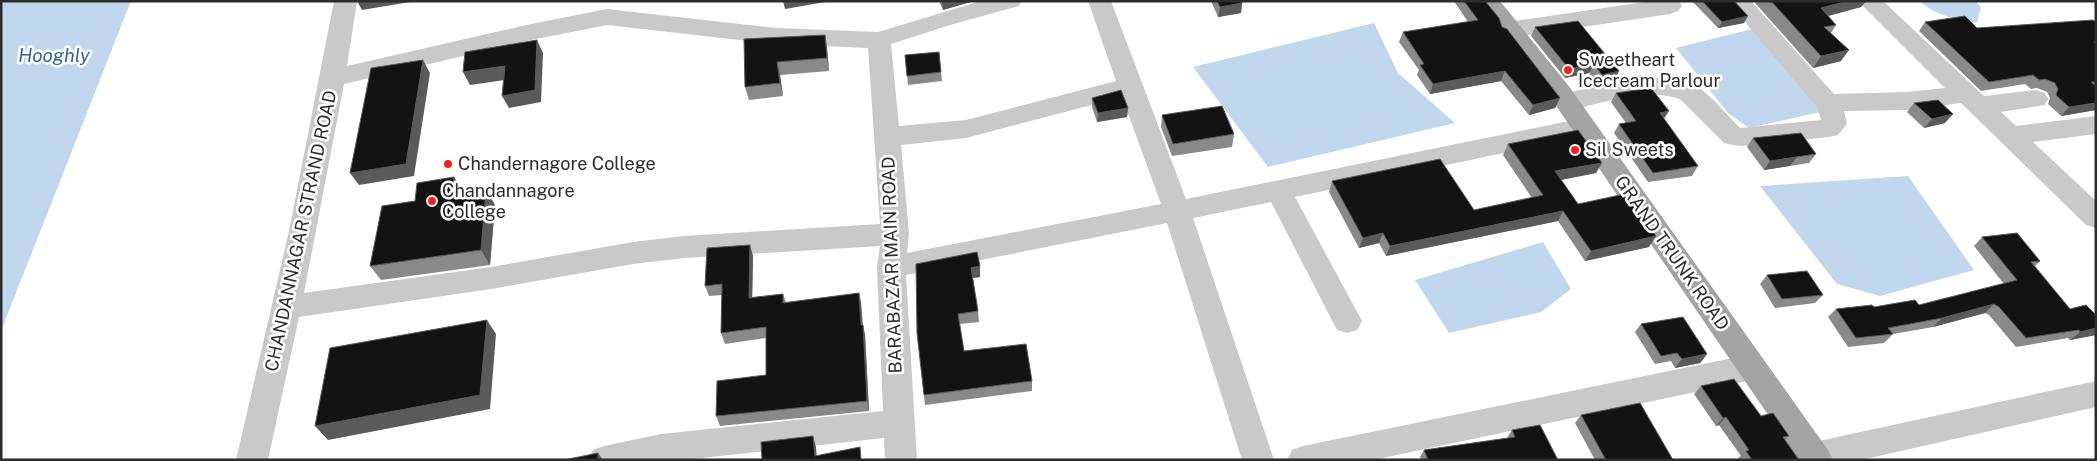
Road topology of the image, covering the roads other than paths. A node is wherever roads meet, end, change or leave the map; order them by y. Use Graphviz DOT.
graph roads {
  1 [pos="346,1"];
  2 [pos="648,1"];
  3 [pos="1012,1"];
  4 [pos="1099,1"];
  5 [pos="1487,1"];
  6 [pos="1738,1"];
  7 [pos="1869,1"];
  8 [pos="1670,6"];
  9 [pos="939,10"];
  10 [pos="607,17"];
  11 [pos="1508,30"];
  12 [pos="879,40"];
  13 [pos="333,78"];
  14 [pos="1130,86"];
  15 [pos="2036,99"];
  16 [pos="1973,100"];
  17 [pos="1567,102"];
  18 [pos="1828,103"];
  19 [pos="2096,125"];
  20 [pos="1584,127"];
  21 [pos="2011,136"];
  22 [pos="887,137"];
  23 [pos="1278,190"];
  24 [pos="2085,194"];
  25 [pos="1177,211"];
  26 [pos="2096,218"];
  27 [pos="895,234"];
  28 [pos="891,267"];
  29 [pos="287,307"];
  30 [pos="1347,321"];
  31 [pos="1752,367"];
  32 [pos="2096,394"];
  33 [pos="899,423"];
  34 [pos="1318,458"];
  35 [pos="1815,458"];
  36 [pos="252,460"];
  37 [pos="604,460"];
  38 [pos="901,460"];
  39 [pos="1258,460"];
  1 -- 13 [label="street, CHANDANNAGAR STRAND ROAD"];
  2 -- 10 [label="street"];
  3 -- 9 [label="street"];
  4 -- 14 [label="street"];
  5 -- 11 [label="main road, GRAND TRUNK ROAD"];
  6 -- 18 [label="street"];
  7 -- 16 [label="street"];
  8 -- 11 [label="street"];
  9 -- 12 [label="street"];
  10 -- 12 [label="street"];
  10 -- 13 [label="street"];
  11 -- 17 [label="main road, GRAND TRUNK ROAD"];
  12 -- 22 [label="street, BARABAZAR MAIN ROAD"];
  13 -- 29 [label="street, CHANDANNAGAR STRAND ROAD"];
  14 -- 22 [label="street"];
  14 -- 25 [label="street"];
  15 -- 16 [label="street"];
  16 -- 18 [label="street"];
  16 -- 21 [label="street"];
  17 -- 18 [label="street"];
  17 -- 20 [label="main road, GRAND TRUNK ROAD"];
  19 -- 21 [label="street"];
  20 -- 23 [label="street"];
  20 -- 31 [label="main road, GRAND TRUNK ROAD"];
  21 -- 24 [label="street"];
  22 -- 27 [label="street, BARABAZAR MAIN ROAD"];
  23 -- 25 [label="street"];
  23 -- 30 [label="street"];
  24 -- 26 [label="street"];
  25 -- 28 [label="street"];
  25 -- 39 [label="street"];
  27 -- 28 [label="street, BARABAZAR MAIN ROAD"];
  27 -- 29 [label="street"];
  28 -- 33 [label="street, BARABAZAR MAIN ROAD"];
  29 -- 36 [label="street, CHANDANNAGAR STRAND ROAD"];
  31 -- 34 [label="street"];
  31 -- 35 [label="main road, GRAND TRUNK ROAD"];
  32 -- 35 [label="street"];
  33 -- 37 [label="street"];
  33 -- 38 [label="street, BARABAZAR MAIN ROAD"];
}
